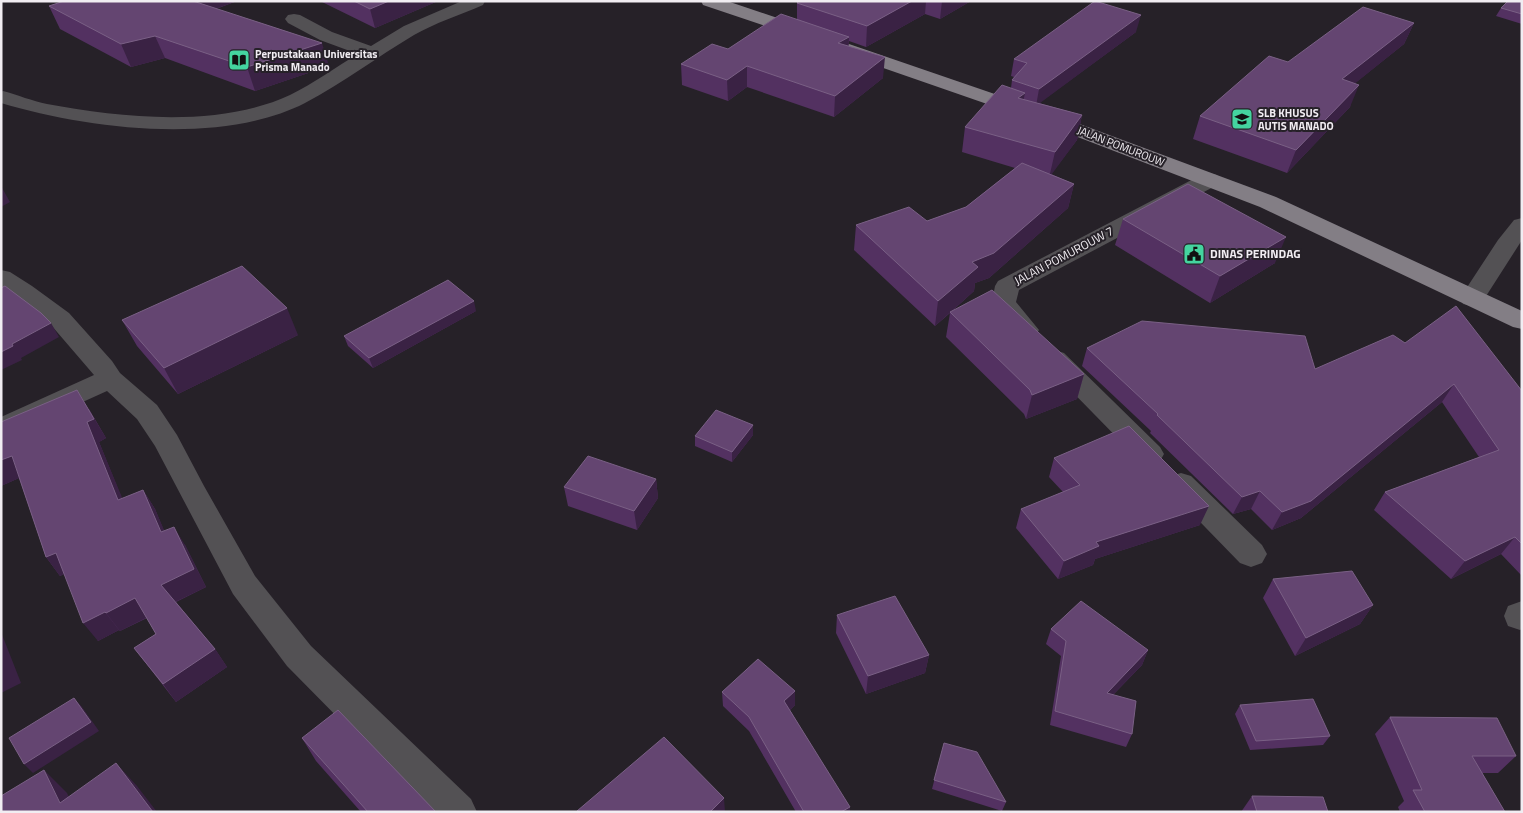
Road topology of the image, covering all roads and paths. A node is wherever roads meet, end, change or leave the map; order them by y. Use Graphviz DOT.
graph roads {
  1 [pos="477,1"];
  2 [pos="709,1"];
  3 [pos="294,19"];
  4 [pos="372,53"];
  5 [pos="3,97"];
  6 [pos="1209,180"];
  7 [pos="1522,225"];
  8 [pos="1,277"];
  9 [pos="1472,298"];
  10 [pos="1522,321"];
  11 [pos="110,379"];
  12 [pos="1,429"];
  13 [pos="1251,554"];
  14 [pos="458,812"];
  1 -- 4 [label="street"];
  2 -- 6 [label="main road, JALAN POMUROUW"];
  3 -- 4 [label="street"];
  4 -- 5 [label="street"];
  6 -- 9 [label="main road, JALAN POMUROUW"];
  6 -- 13 [label="street, JALAN POMUROUW 7"];
  7 -- 9 [label="street"];
  8 -- 11 [label="street"];
  9 -- 10 [label="main road, JALAN POMUROUW"];
  11 -- 12 [label="street"];
  11 -- 14 [label="street"];
}
